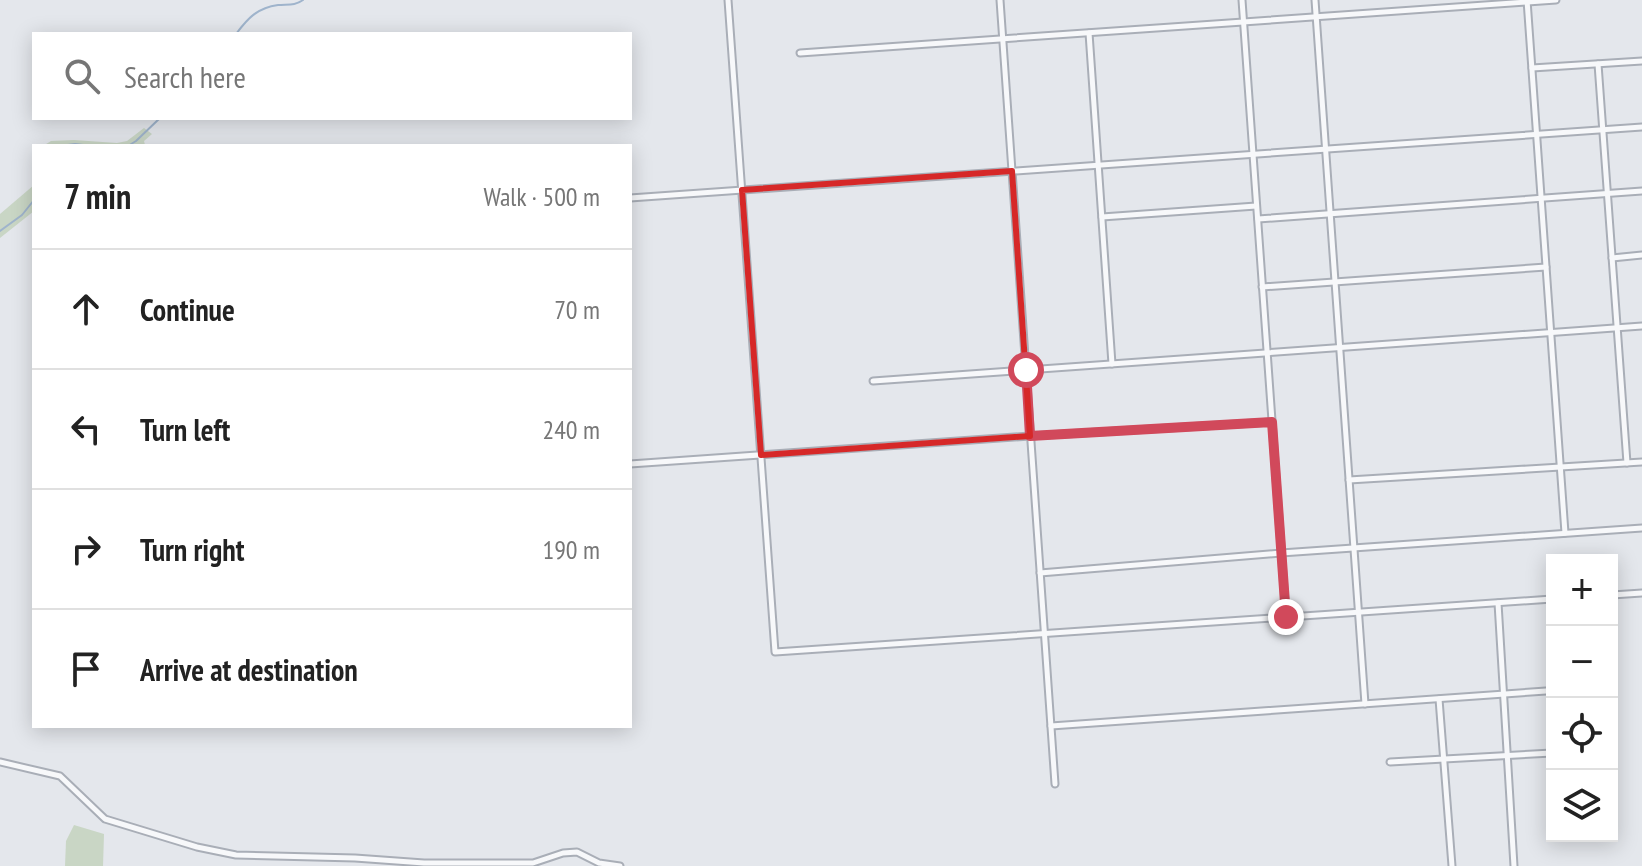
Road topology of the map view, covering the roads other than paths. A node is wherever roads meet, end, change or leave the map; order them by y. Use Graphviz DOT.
graph roads {
  1 [pos="728,0"];
  2 [pos="1000,0"];
  3 [pos="1242,0"];
  4 [pos="1315,0"];
  5 [pos="1556,0"];
  6 [pos="1527,1"];
  7 [pos="1316,17"];
  8 [pos="1244,22"];
  9 [pos="1089,33"];
  10 [pos="1002,39"];
  11 [pos="800,53"];
  12 [pos="1642,61"];
  13 [pos="1598,64"];
  14 [pos="1532,68"];
  15 [pos="1642,127"];
  16 [pos="1603,129"];
  17 [pos="1537,134"];
  18 [pos="1326,149"];
  19 [pos="1253,154"];
  20 [pos="1098,165"];
  21 [pos="1012,171"];
  22 [pos="742,190"];
  23 [pos="1642,191"];
  24 [pos="1608,194"];
  25 [pos="632,198"];
  26 [pos="1541,199"];
  27 [pos="1257,206"];
  28 [pos="1330,213"];
  29 [pos="1102,217"];
  30 [pos="1258,219"];
  31 [pos="1642,255"];
  32 [pos="1612,258"];
  33 [pos="1546,267"];
  34 [pos="1335,282"];
  35 [pos="1262,287"];
  36 [pos="1642,326"];
  37 [pos="1617,328"];
  38 [pos="1551,333"];
  39 [pos="1340,348"];
  40 [pos="1267,353"];
  41 [pos="1112,364"];
  42 [pos="1026,370"];
  43 [pos="873,381"];
  44 [pos="1272,422"];
  45 [pos="1030,436"];
  46 [pos="761,455"];
  47 [pos="1642,462"];
  48 [pos="1627,463"];
  49 [pos="632,464"];
  50 [pos="1560,468"];
  51 [pos="1349,480"];
  52 [pos="1642,528"];
  53 [pos="1565,533"];
  54 [pos="1354,548"];
  55 [pos="1281,553"];
  56 [pos="1040,573"];
  57 [pos="1642,593"];
  58 [pos="1618,595"];
  59 [pos="1546,599"];
  60 [pos="1498,603"];
  61 [pos="1358,612"];
  62 [pos="1286,617"];
  63 [pos="1044,634"];
  64 [pos="1546,691"];
  65 [pos="1502,694"];
  66 [pos="1439,699"];
  67 [pos="1365,704"];
  68 [pos="1051,726"];
  69 [pos="1546,753"];
  70 [pos="1506,756"];
  71 [pos="1444,759"];
  72 [pos="0,762"];
  73 [pos="1390,762"];
  74 [pos="1055,784"];
  75 [pos="620,866"];
  76 [pos="1452,866"];
  77 [pos="1514,866"];
  1 -- 22 [label="street"];
  2 -- 10 [label="street"];
  3 -- 8 [label="street"];
  4 -- 7 [label="street"];
  5 -- 6 [label="street"];
  6 -- 7 [label="street"];
  6 -- 14 [label="street"];
  7 -- 8 [label="street"];
  7 -- 18 [label="street"];
  8 -- 9 [label="street"];
  8 -- 19 [label="street"];
  9 -- 10 [label="street"];
  9 -- 20 [label="street"];
  10 -- 11 [label="street"];
  10 -- 21 [label="street"];
  12 -- 13 [label="street"];
  13 -- 14 [label="street"];
  13 -- 16 [label="street"];
  14 -- 17 [label="street"];
  15 -- 16 [label="street"];
  16 -- 17 [label="street"];
  16 -- 24 [label="street"];
  17 -- 18 [label="street"];
  17 -- 26 [label="street"];
  18 -- 19 [label="street"];
  18 -- 28 [label="street"];
  19 -- 20 [label="street"];
  19 -- 27 [label="street"];
  20 -- 21 [label="street"];
  20 -- 29 [label="street"];
  21 -- 22 [label="street"];
  21 -- 42 [label="street"];
  22 -- 25 [label="street"];
  22 -- 46 [label="street"];
  23 -- 24 [label="street"];
  24 -- 26 [label="street"];
  24 -- 32 [label="street"];
  26 -- 28 [label="street"];
  26 -- 33 [label="street"];
  27 -- 29 [label="street"];
  27 -- 30 [label="street"];
  28 -- 30 [label="street"];
  28 -- 34 [label="street"];
  29 -- 41 [label="street"];
  30 -- 35 [label="street"];
  31 -- 32 [label="street"];
  32 -- 37 [label="street"];
  33 -- 34 [label="street"];
  33 -- 38 [label="street"];
  34 -- 35 [label="street"];
  34 -- 39 [label="street"];
  35 -- 40 [label="street"];
  36 -- 37 [label="street"];
  37 -- 38 [label="street"];
  37 -- 48 [label="street"];
  38 -- 39 [label="street"];
  38 -- 50 [label="street"];
  39 -- 40 [label="street"];
  39 -- 51 [label="street"];
  40 -- 41 [label="street"];
  40 -- 44 [label="street"];
  41 -- 42 [label="street"];
  42 -- 43 [label="street"];
  42 -- 45 [label="street"];
  44 -- 45 [label="street"];
  44 -- 55 [label="street"];
  45 -- 46 [label="street"];
  45 -- 56 [label="street"];
  46 -- 49 [label="street"];
  46 -- 63 [label="street"];
  47 -- 48 [label="street"];
  48 -- 50 [label="street"];
  50 -- 51 [label="street"];
  50 -- 53 [label="street"];
  51 -- 54 [label="street"];
  52 -- 53 [label="street"];
  53 -- 54 [label="street"];
  54 -- 55 [label="street"];
  54 -- 61 [label="street"];
  55 -- 56 [label="street"];
  55 -- 62 [label="street"];
  56 -- 63 [label="street"];
  57 -- 58 [label="street"];
  59 -- 60 [label="street"];
  60 -- 61 [label="street"];
  60 -- 65 [label="street"];
  61 -- 62 [label="street"];
  61 -- 67 [label="street"];
  62 -- 63 [label="street"];
  63 -- 68 [label="street"];
  64 -- 65 [label="street"];
  65 -- 66 [label="street"];
  65 -- 70 [label="street"];
  66 -- 67 [label="street"];
  66 -- 71 [label="street"];
  67 -- 68 [label="street"];
  68 -- 74 [label="street"];
  69 -- 70 [label="street"];
  70 -- 71 [label="street"];
  70 -- 77 [label="street"];
  71 -- 73 [label="street"];
  71 -- 76 [label="street"];
  72 -- 75 [label="street"];
}
